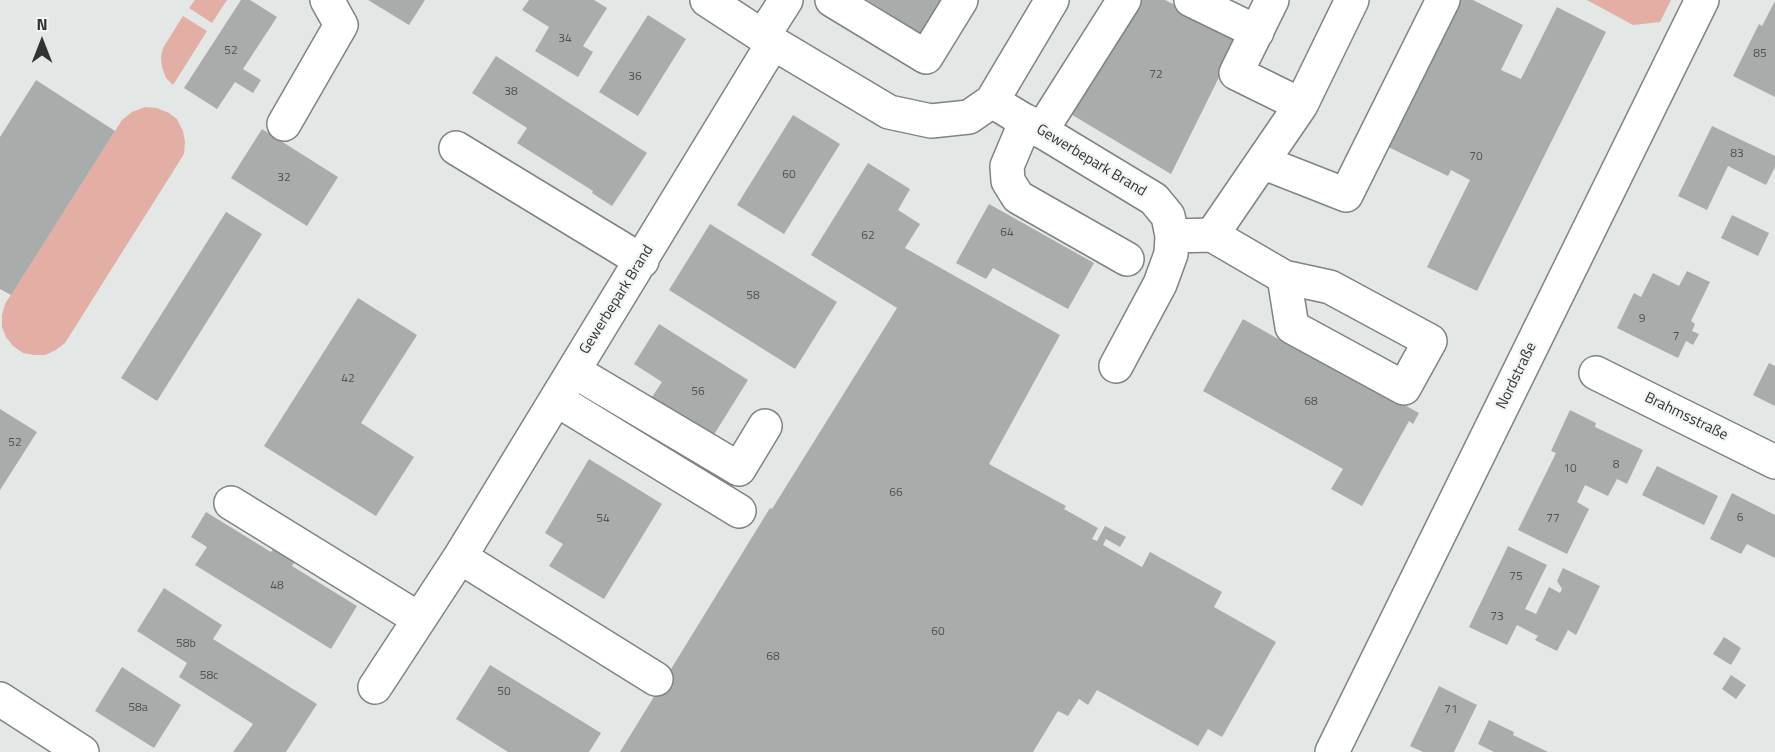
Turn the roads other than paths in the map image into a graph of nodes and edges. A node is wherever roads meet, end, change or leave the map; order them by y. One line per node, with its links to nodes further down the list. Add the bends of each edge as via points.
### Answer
1 (327, 0): 17 (street, via 341,26)
2 (707, 0): 14 (street)
3 (786, 0): 14 (street, Gewerbepark Brand)
4 (832, 0): 5 (street, via 926,57)
5 (961, 0)
6 (1052, 0): 15 (street)
7 (1124, 0): 18 (street)
8 (1191, 0): 13 (street)
9 (1272, 0): 13 (street)
10 (1352, 0): 16 (street)
11 (1443, 0): 20 (street, via 1346,195)
12 (1702, 0): 40 (street, Nordstraße)
13 (1257, 32): 16 (street, via 1236,73)
14 (768, 40): 15 (street, via 889,112 931,121 969,117); 24 (street, Gewerbepark Brand)
15 (993, 101): 18 (street, Gewerbepark Brand)
16 (1301, 105): 20 (street)
17 (284, 124)
18 (1034, 126): 22 (street, Gewerbepark Brand, via 1154,199 1168,216); 23 (street, via 1007,166 1008,182 1018,197)
19 (456, 148): 24 (street)
20 (1262, 162): 21 (street)
21 (1212, 235): 22 (street); 25 (street)
22 (1172, 236): 26 (street, via 1171,254 1160,284)
23 (1127, 259)
24 (642, 261): 27 (street, Gewerbepark Brand)
25 (1284, 277)
26 (1116, 366)
27 (574, 371): 29 (street, Gewerbepark Brand); 30 (street, via 739,469)
28 (1596, 373): 31 (street, Brahmsstraße)
29 (557, 400): 33 (street); 34 (street, Gewerbepark Brand)
30 (765, 426)
31 (1775, 462)
32 (231, 503): 35 (street)
33 (739, 511)
34 (460, 557): 35 (street, Gewerbepark Brand); 36 (street)
35 (419, 619): 37 (street, Gewerbepark Brand)
36 (656, 679)
37 (375, 687)
38 (0, 699): 39 (street)
39 (82, 752)
40 (1332, 752)

